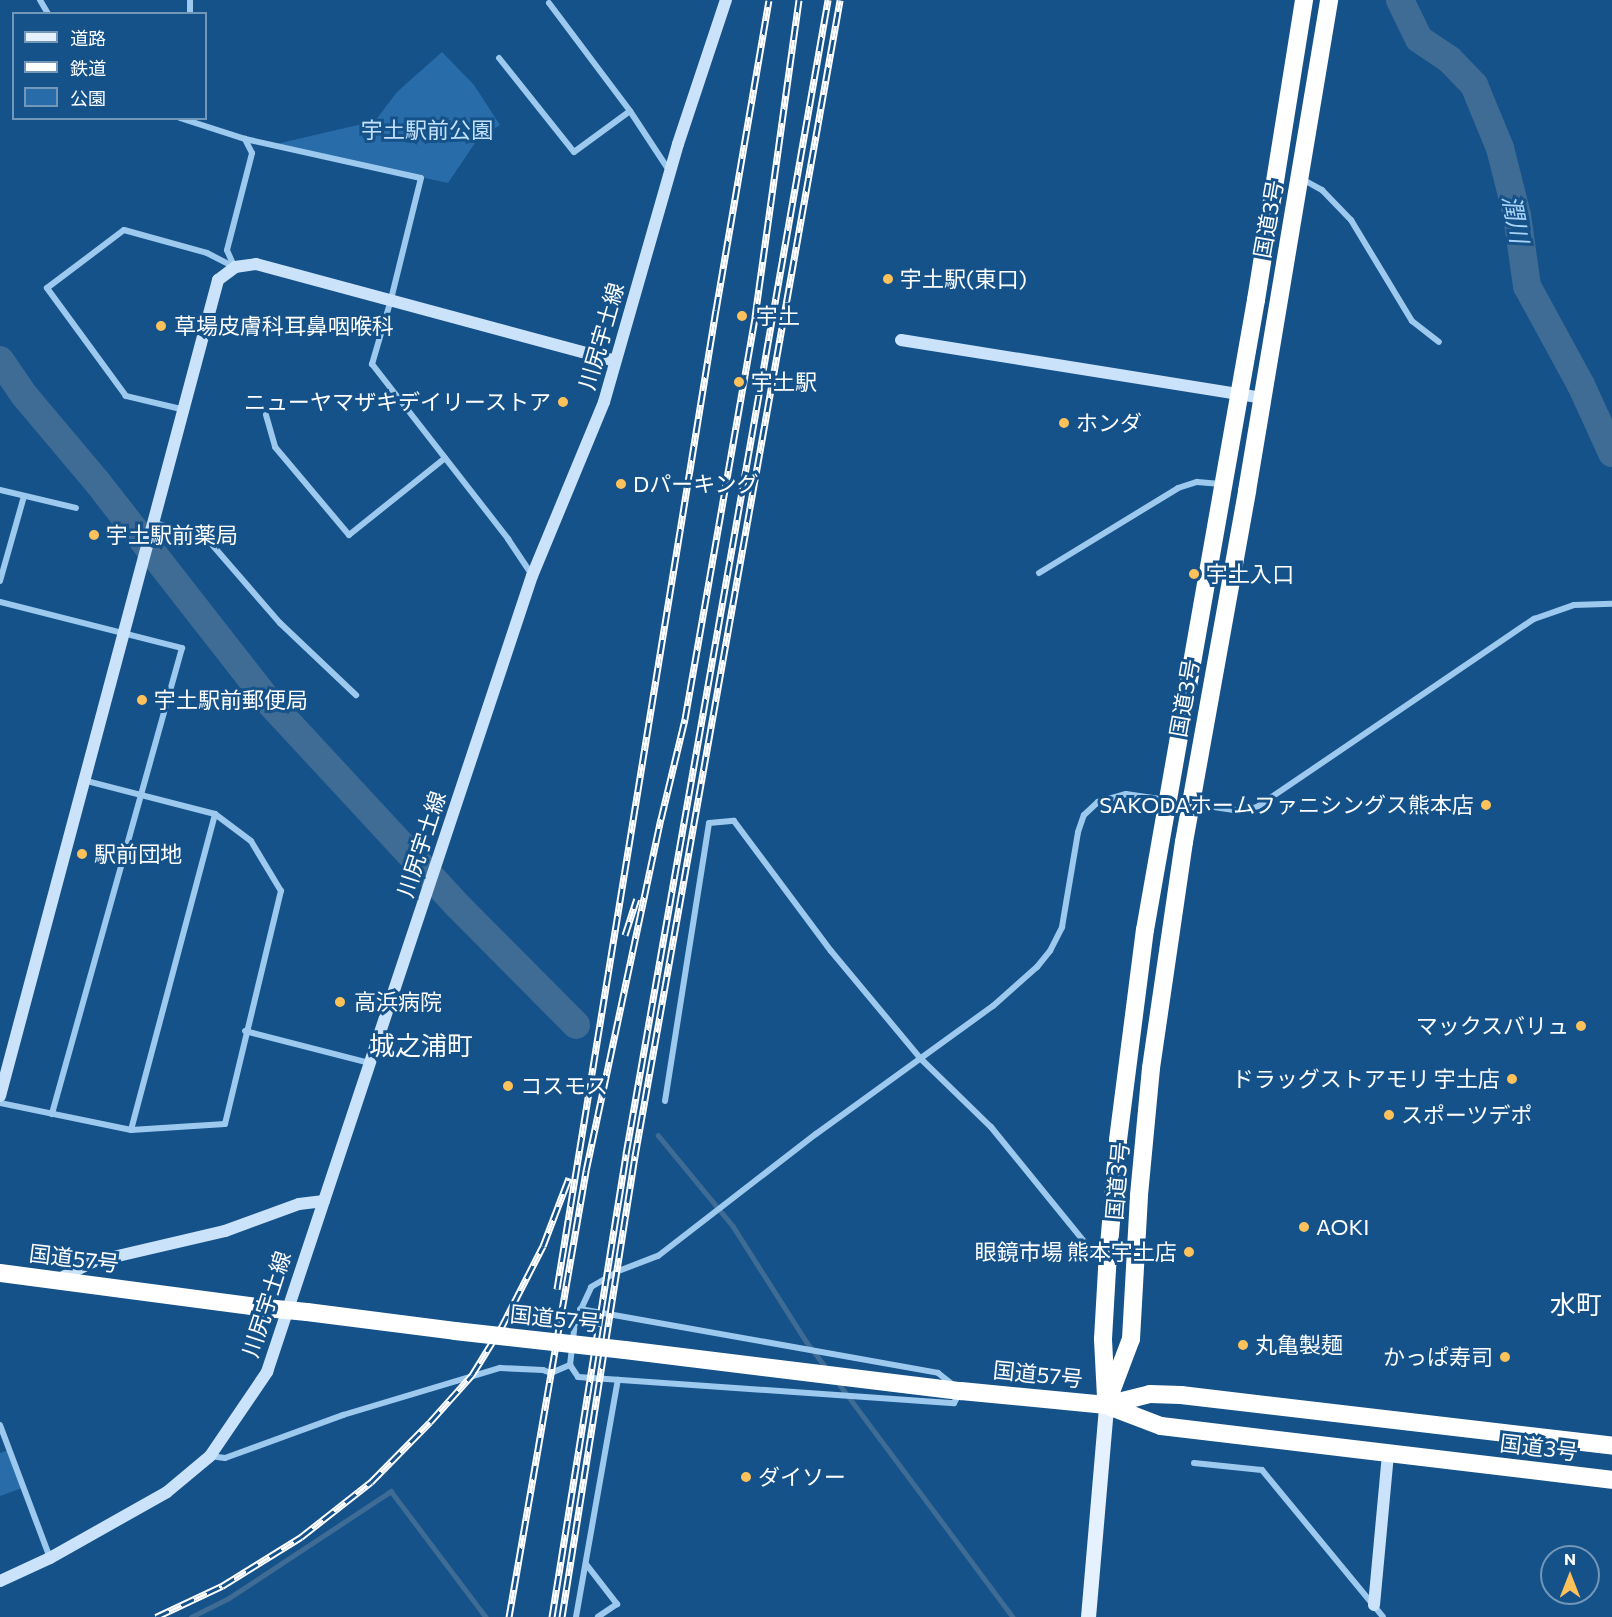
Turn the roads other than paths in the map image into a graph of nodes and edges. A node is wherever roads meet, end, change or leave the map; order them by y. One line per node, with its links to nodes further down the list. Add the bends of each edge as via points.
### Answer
1 (726, 0): 9 (street, 川尻宇土線)
2 (1304, 0): 16 (highway, 国道3号)
3 (1329, 0): 10 (highway, 国道3号)
4 (549, 3): 6 (street)
5 (499, 58): 6 (street, via 574,152)
6 (630, 111): 9 (street)
7 (190, 120): 8 (street)
8 (245, 139): 11 (street, via 252,153 226,250); 12 (street, via 421,178)
9 (670, 172): 15 (street, 川尻宇土線)
10 (1299, 177): 14 (street, via 1322,190 1351,220 1412,321); 17 (highway, 国道3号)
11 (235, 267): 12 (street, via 256,264); 18 (street, via 218,280); 18 (street, via 207,253 124,230 47,288 126,396)
12 (390, 303): 15 (street); 20 (street, via 372,364)
13 (901, 340): 16 (street)
14 (1439, 342)
15 (615, 362): 27 (street, 川尻宇土線, via 604,402)
16 (1240, 394): 17 (street); 21 (highway, 国道3号)
17 (1262, 398): 36 (highway, 国道3号)
18 (181, 409): 25 (street)
19 (266, 415): 20 (street, via 275,447 349,535)
20 (445, 458): 27 (street)
21 (1222, 484): 26 (street, via 1197,482 1179,488); 35 (highway, 国道3号)
22 (0, 490): 23 (street)
23 (24, 496): 24 (street); 28 (street)
24 (76, 508)
25 (152, 521): 31 (street); 32 (street, via 208,540 280,622)
26 (1040, 573)
27 (532, 576): 40 (street, 川尻宇土線)
28 (0, 581)
29 (0, 602): 31 (street)
30 (1612, 604): 36 (street, via 1574,605 1534,619 1257,807 1241,811)
31 (124, 633): 33 (street); 34 (street, via 182,648)
32 (356, 695)
33 (83, 780): 34 (street); 41 (street)
34 (141, 795): 37 (street); 44 (street)
35 (1168, 799): 36 (street); 39 (street, via 1115,796 1098,802 1084,815 1073,850 1062,927 1050,951 1018,986); 47 (highway, 国道3号, via 1127,1065)
36 (1190, 803): 54 (highway, 国道3号, via 1151,1068 1131,1339)
37 (215, 814): 38 (street, via 251,842 281,891); 45 (street)
38 (245, 1031): 40 (street); 45 (street, via 225,1124)
39 (921, 1059): 42 (street, via 831,951 734,821 709,824); 47 (street, via 991,1126); 50 (street, via 658,1256 591,1287)
40 (370, 1063): 46 (street, 川尻宇土線)
41 (0, 1096)
42 (665, 1101)
43 (0, 1103): 44 (street)
44 (52, 1114): 45 (street)
45 (131, 1130)
46 (324, 1201): 49 (street, via 299,1204 225,1231 92,1262); 58 (street, 川尻宇土線, via 267,1372)
47 (1107, 1269): 54 (highway, 国道3号, via 1103,1339)
48 (0, 1273): 49 (highway, 国道57号)
49 (59, 1279): 53 (highway, 国道57号, bridge, via 266,1308)
50 (580, 1309): 51 (street); 53 (street, via 938,1373)
51 (570, 1365): 52 (street, via 578,1377); 58 (street, via 551,1373 500,1368 343,1414 225,1458)
52 (618, 1380): 53 (street, via 954,1402); 62 (street)
53 (961, 1390): 54 (highway, 国道57号)
54 (1106, 1405): 56 (highway, 国道3号, via 1150,1394 1181,1395); 57 (highway, 国道3号, via 1161,1426); 67 (main road)
55 (0, 1425): 61 (street)
56 (1612, 1446)
57 (1388, 1453): 60 (highway, 国道3号); 64 (street)
58 (210, 1456): 61 (street, 川尻宇土線, via 167,1492)
59 (1194, 1463): 64 (street, via 1262,1470)
60 (1612, 1480)
61 (50, 1558): 63 (street, 川尻宇土線)
62 (586, 1564): 65 (street); 66 (street, via 617,1604)
63 (0, 1581)
64 (1374, 1605): 68 (street)
65 (576, 1617)
66 (598, 1617)
67 (1089, 1617)
68 (1383, 1617)

